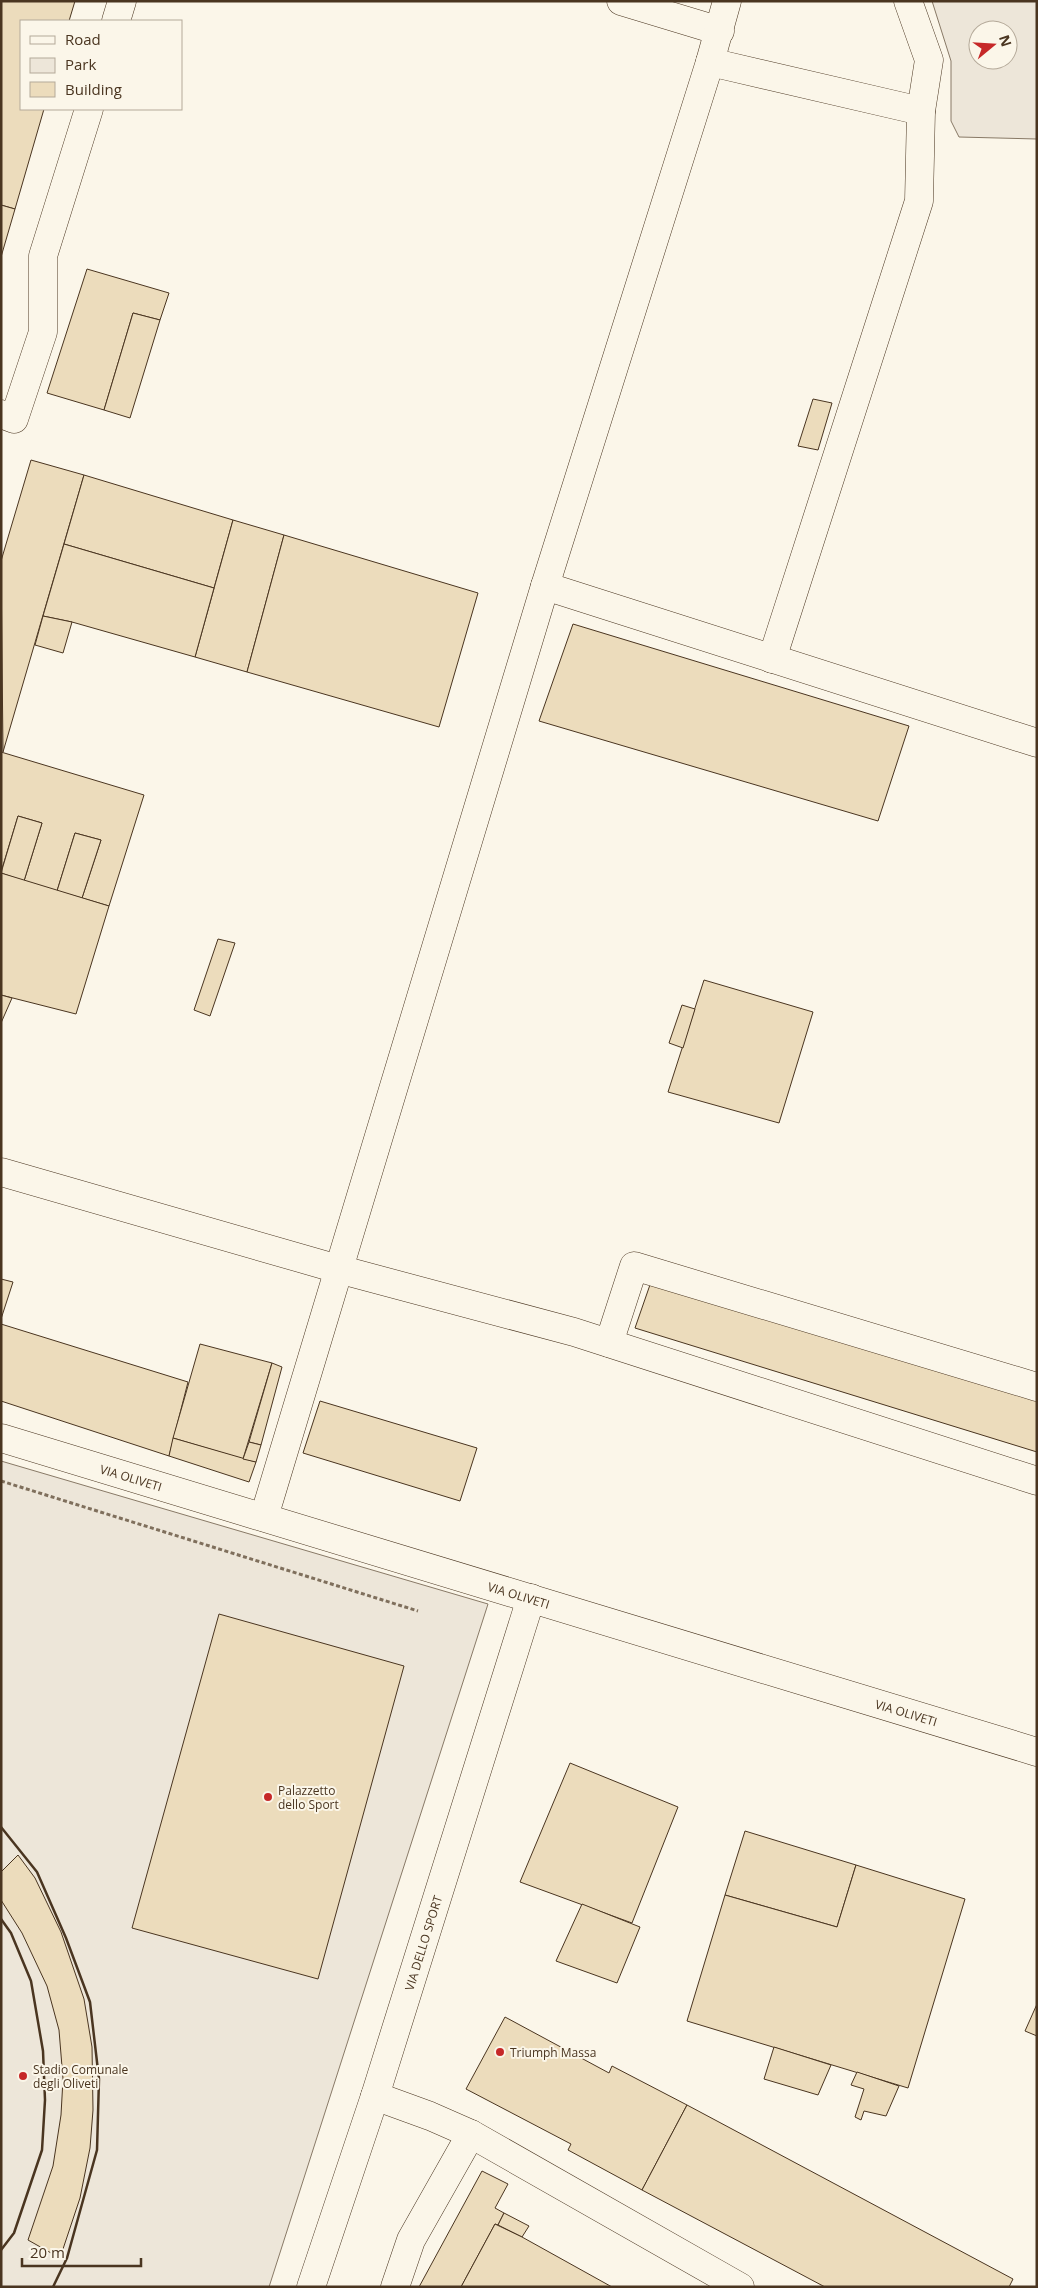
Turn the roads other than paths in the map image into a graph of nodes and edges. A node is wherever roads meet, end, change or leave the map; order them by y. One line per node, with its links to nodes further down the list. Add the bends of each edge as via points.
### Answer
1 (122, 1): 5 (main road)
2 (621, 1): 6 (main road)
3 (727, 1): 6 (main road)
4 (908, 1): 9 (main road, via 929,60)
5 (116, 20)
6 (720, 31): 7 (main road)
7 (710, 62): 9 (main road); 11 (main road)
8 (89, 110): 10 (main road, via 43,256 43,332 14,419)
9 (921, 112): 12 (main road, via 918,201)
10 (1, 414)
11 (545, 586): 12 (main road); 15 (main road)
12 (772, 659): 13 (main road)
13 (1037, 744)
14 (1, 1172): 15 (main road)
15 (338, 1269): 16 (main road); 20 (main road)
16 (609, 1343): 17 (main road, via 634,1266); 19 (main road)
17 (1037, 1387)
18 (1, 1438): 20 (main road, VIA OLIVETI)
19 (1037, 1481)
20 (264, 1517): 21 (main road, VIA OLIVETI)
21 (531, 1598): 22 (main road, VIA OLIVETI); 23 (main road, VIA DELLO SPORT)
22 (1037, 1752)
23 (375, 2096): 24 (main road); 25 (main road, VIA DELLO SPORT)
24 (471, 2134): 26 (main road, via 411,2240); 27 (main road)
25 (311, 2287)
26 (395, 2287)
27 (740, 2287)

